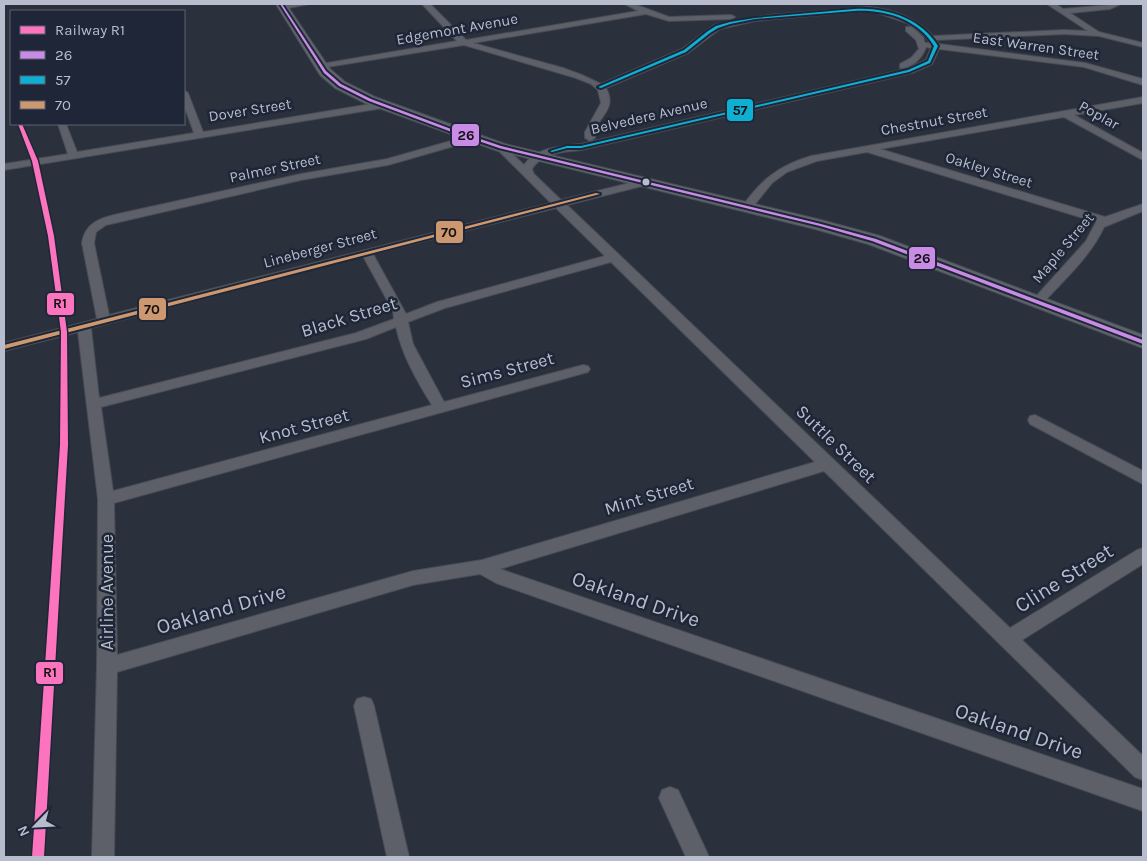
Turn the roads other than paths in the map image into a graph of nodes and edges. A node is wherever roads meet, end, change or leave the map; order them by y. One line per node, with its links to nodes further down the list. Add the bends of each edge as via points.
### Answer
1 (305, 4): 6 (street)
2 (426, 4): 12 (street)
3 (628, 4): 9 (street)
4 (1051, 4): 8 (street)
5 (1118, 4): 8 (street)
6 (282, 5): 16 (main road)
7 (865, 10): 10 (street); 13 (street, via 900,24); 14 (street, via 900,18 915,25)
8 (1063, 11): 11 (street)
9 (646, 12): 10 (street, Edgemont Avenue, via 669,19 742,16 776,7); 12 (street, Edgemont Avenue)
10 (796, 14): 19 (street, via 717,27 685,51)
11 (1099, 34): 14 (street, via 1034,32); 15 (street)
12 (463, 42): 16 (street, Edgemont Avenue); 19 (street)
13 (921, 42): 14 (street, East Warren Street); 17 (street, Belvedere Avenue, via 923,49 918,57 906,65)
14 (934, 42): 17 (street, Belvedere Avenue, via 931,58 921,67); 18 (street, East Warren Street, via 1078,64)
15 (1143, 45)
16 (321, 66): 22 (main road, via 340,85)
17 (861, 79): 23 (street, Belvedere Avenue)
18 (1143, 82)
19 (600, 87): 28 (street, via 605,94 604,109 589,131)
20 (185, 95): 26 (street)
21 (1143, 100): 24 (street, Chestnut Street)
22 (383, 105): 26 (street, Dover Street); 27 (main road)
23 (733, 109): 28 (street, Belvedere Avenue); 30 (street, Belvedere Avenue, via 579,148)
24 (1066, 114): 31 (street, Chestnut Street); 34 (street, Poplar)
25 (62, 125): 32 (street)
26 (199, 134): 32 (street, Dover Street)
27 (472, 138): 29 (main road); 46 (street, Palmer Street, via 388,162 283,181 111,218 97,224 88,235 88,243)
28 (590, 138): 30 (street, Belvedere Avenue, via 574,141)
29 (500, 147): 33 (main road); 36 (street, Suttle Street)
30 (567, 147): 33 (street, Belvedere Avenue)
31 (866, 148): 39 (street, Chestnut Street, via 786,167); 41 (street, Oakley Street)
32 (73, 154): 35 (street, Dover Street)
33 (539, 157): 36 (street, via 527,166); 37 (main road)
34 (1143, 157)
35 (4, 166)
36 (529, 175): 38 (street, Suttle Street)
37 (646, 182): 38 (street, Lineberger Street); 39 (main road)
38 (559, 203): 42 (street, Lineberger Street); 43 (street, Suttle Street)
39 (746, 207): 44 (main road, via 892,246)
40 (1143, 207): 41 (street, Maple Street)
41 (1105, 221): 44 (street, Maple Street, via 1074,263)
42 (366, 252): 45 (street); 46 (street, Lineberger Street)
43 (614, 257): 45 (street, Black Street, via 441,305); 54 (street, Suttle Street)
44 (1037, 302): 48 (main road)
45 (402, 321): 51 (street, Black Street, via 361,336); 52 (street, via 406,344)
46 (104, 322): 47 (street, Lineberger Street)
47 (84, 327): 49 (street, Lineberger Street); 51 (street, Airline Avenue)
48 (1143, 342)
49 (4, 347)
50 (583, 369): 52 (street, Sims Street)
51 (92, 404): 56 (street, Airline Avenue)
52 (441, 408): 56 (street, Knot Street)
53 (1034, 420): 55 (street)
54 (828, 464): 58 (street, Mint Street); 59 (street, Suttle Street)
55 (1143, 478)
56 (106, 499): 60 (street, Airline Avenue)
57 (1143, 555): 59 (street, Cline Street)
58 (482, 567): 60 (street, Oakland Drive, via 412,578); 64 (street, Oakland Drive, via 502,578)
59 (1008, 639): 62 (street, Suttle Street)
60 (107, 666): 65 (street, Airline Avenue)
61 (364, 706): 66 (street)
62 (1143, 770)
63 (670, 798): 67 (street)
64 (1143, 800)
65 (103, 857)
66 (398, 857)
67 (698, 857)

